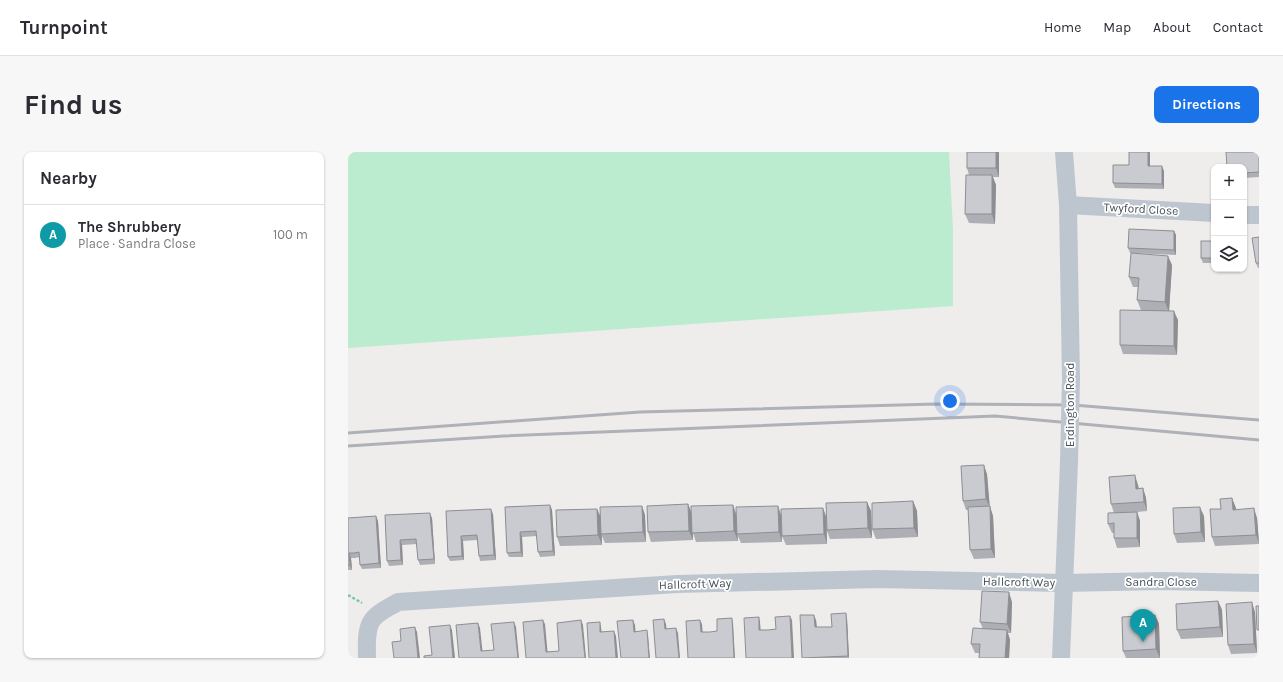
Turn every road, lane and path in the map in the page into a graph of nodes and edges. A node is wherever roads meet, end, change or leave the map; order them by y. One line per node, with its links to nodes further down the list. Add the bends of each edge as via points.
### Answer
1 (1064, 152): 2 (street, Erdington Road)
2 (1068, 205): 3 (street, Twyford Close); 6 (street, Erdington Road, bridge, via 1070,462)
3 (1211, 213)
4 (1247, 215): 5 (street)
5 (1259, 216)
6 (1063, 583): 7 (street, Sandra Close); 8 (street, Hallcroft Way, via 878,579 677,584 398,602 373,619 367,634); 9 (street, Erdington Road)
7 (1259, 583)
8 (367, 658)
9 (1061, 658)

